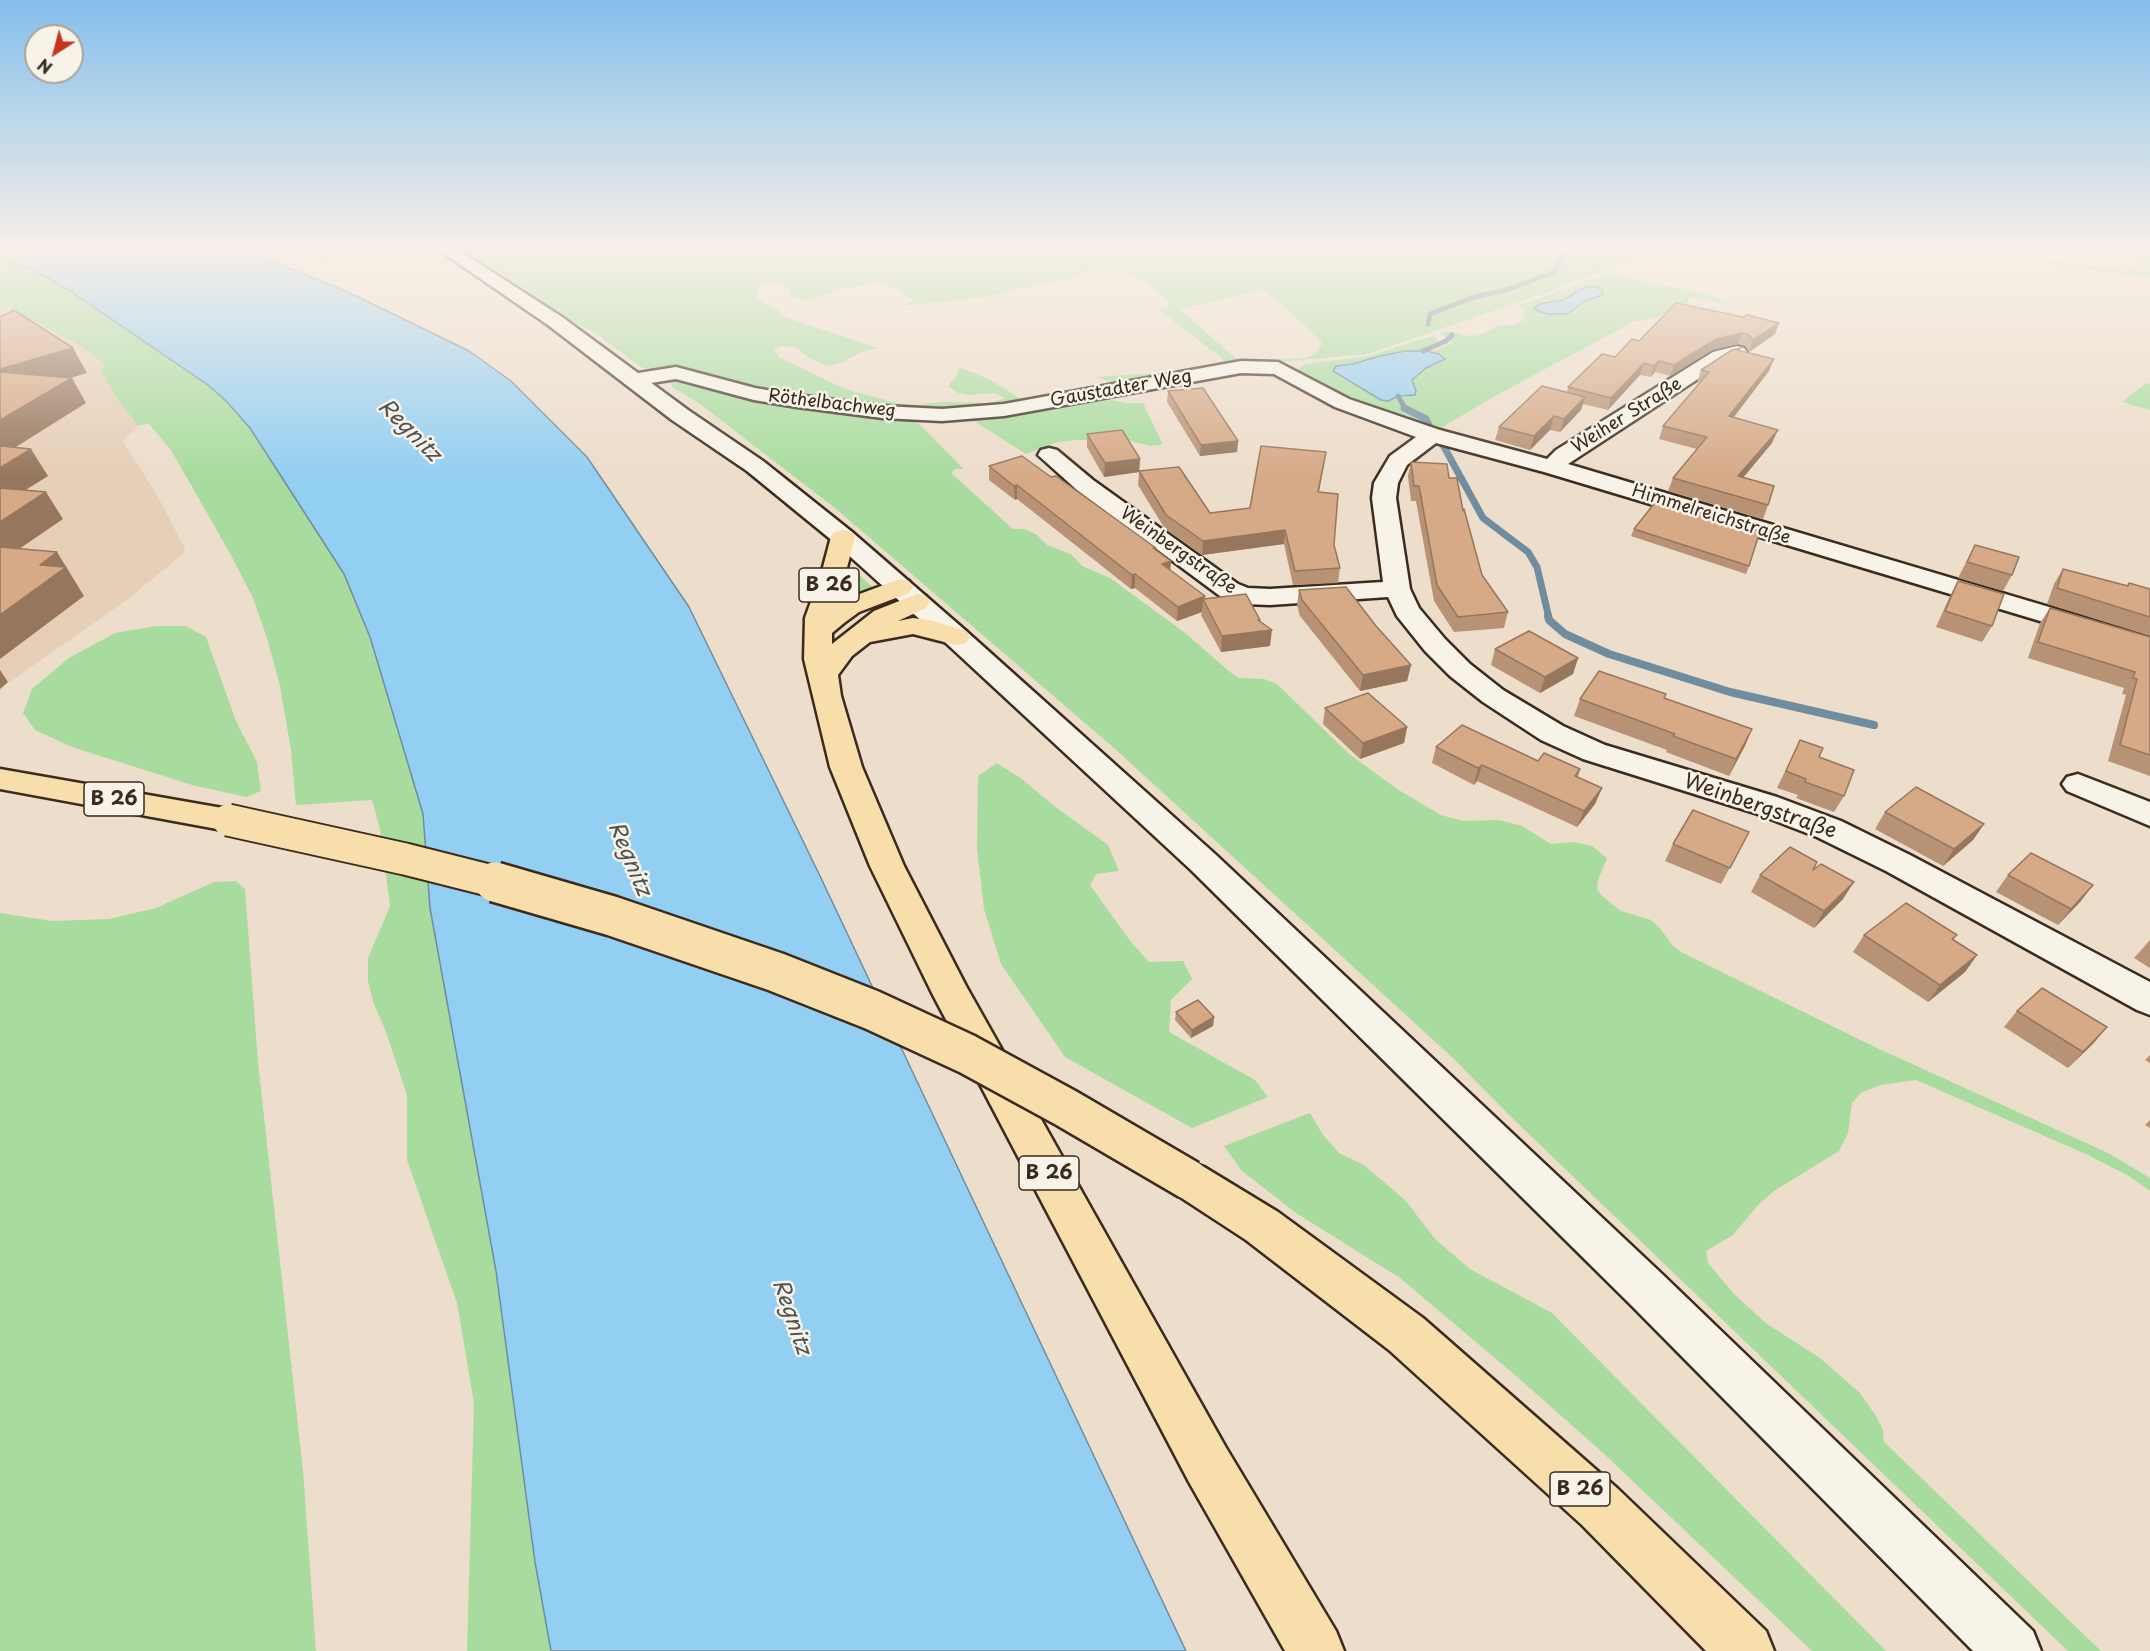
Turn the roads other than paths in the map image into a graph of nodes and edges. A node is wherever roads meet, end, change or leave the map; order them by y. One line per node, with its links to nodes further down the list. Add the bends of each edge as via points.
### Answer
1 (557, 323): 4 (street)
2 (1737, 352): 8 (street, Weiher Straße, via 1720,356 1564,455)
3 (1278, 368): 5 (street, Gaustadter Weg, via 1241,367); 6 (street, Himmelreichstraße, via 1342,403)
4 (632, 380): 5 (street, Röthelbachweg, via 686,374 754,394 912,414 988,413); 9 (street, via 755,466)
5 (1035, 404)
6 (1432, 435): 8 (street, Himmelreichstraße); 10 (street, Weinbergstraße, via 1398,461 1386,483 1384,498)
7 (1049, 455): 10 (street, Weinbergstraße, via 1229,590 1244,596)
8 (1552, 467): 15 (street, Himmelreichstraße)
9 (843, 537): 11 (street); 12 (main road, B 26)
10 (1397, 589): 20 (street, Weinbergstraße, via 1407,610 1460,670 1552,733 1594,752 1766,805 1829,829 1909,868)
11 (909, 595): 12 (main road, B 26, via 850,606); 13 (main road, B 26); 14 (street)
12 (817, 633): 16 (main road, B 26, via 818,659)
13 (861, 636): 14 (main road, B 26, via 913,626); 16 (main road, B 26, via 842,650)
14 (956, 637): 23 (street, via 1203,862 1646,1289)
15 (2150, 646)
16 (824, 675): 21 (main road, B 26, via 846,767 887,866 962,1014 1207,1464)
17 (0, 779): 22 (main road, B 26, bridge, via 228,820 508,885 776,972 967,1054 1066,1108 1262,1226 1406,1334 1600,1507)
18 (2078, 784): 19 (street)
19 (2150, 815)
20 (2150, 1000)
21 (1316, 1651)
22 (1746, 1651)
23 (2013, 1651)

